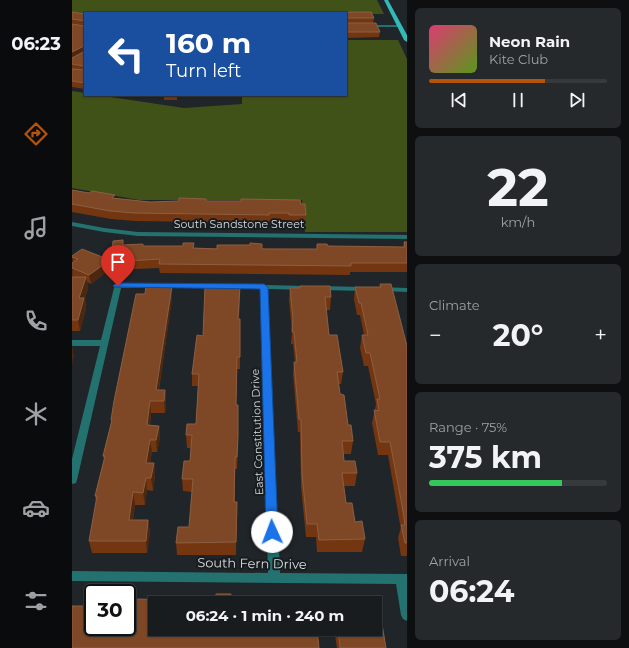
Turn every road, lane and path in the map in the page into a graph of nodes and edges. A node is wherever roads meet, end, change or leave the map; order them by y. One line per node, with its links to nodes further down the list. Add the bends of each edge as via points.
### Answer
1 (386, 0): 3 (main road)
2 (347, 26): 3 (street)
3 (400, 26): 4 (main road)
4 (407, 40)
5 (72, 224): 6 (street, South Sandstone Street, via 138,234)
6 (407, 237)
7 (264, 287): 8 (street); 10 (street, via 118,286); 13 (street, East Constitution Drive)
8 (407, 290)
9 (72, 343): 10 (street)
10 (104, 343): 11 (street)
11 (72, 480)
12 (72, 576): 13 (street, South Fern Drive)
13 (274, 577): 14 (street, South Fern Drive)
14 (404, 579): 15 (street)
15 (407, 615)

